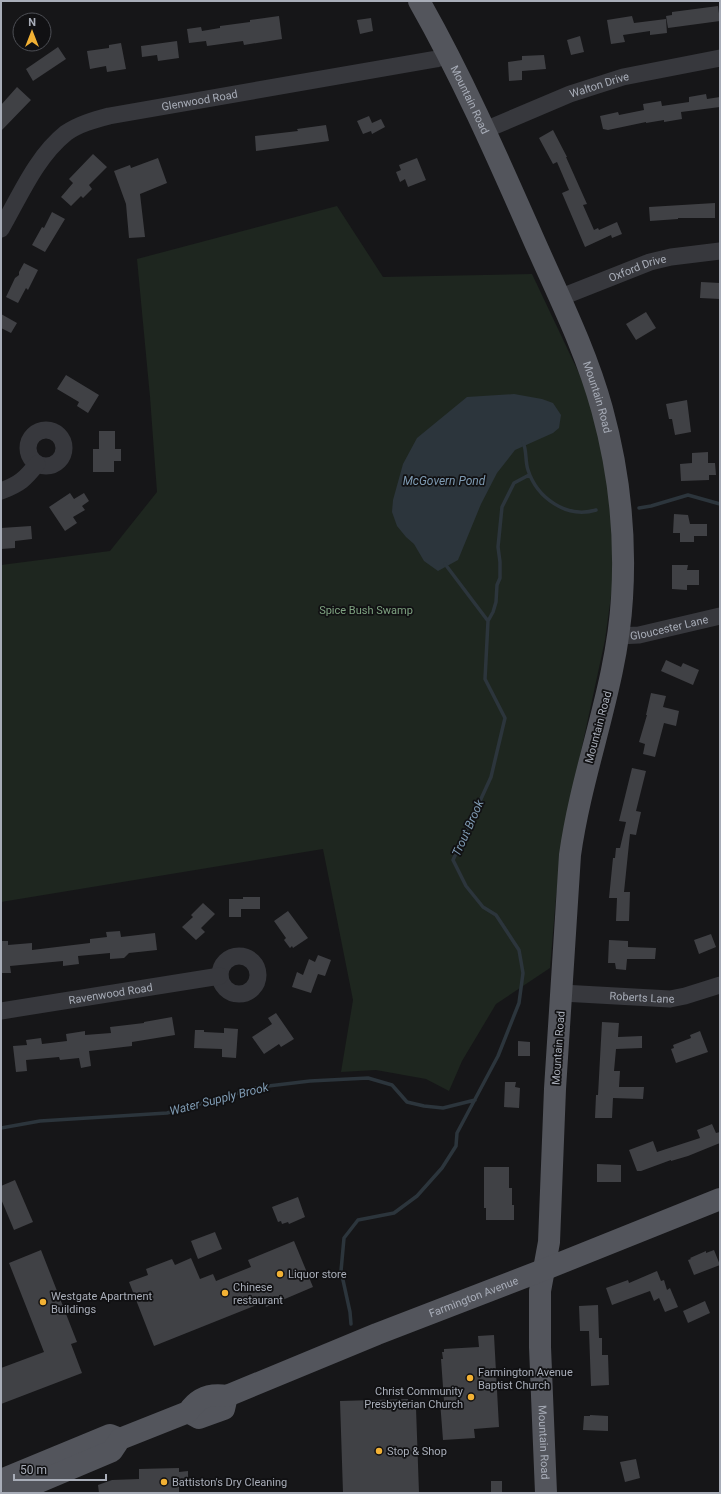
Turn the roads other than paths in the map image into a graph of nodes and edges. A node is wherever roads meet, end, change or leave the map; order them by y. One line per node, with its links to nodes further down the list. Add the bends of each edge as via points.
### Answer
1 (419, 1): 2 (main road, Mountain Road)
2 (449, 54): 4 (main road, Mountain Road); 5 (street, Glenwood Road, via 436,59 92,120 67,133 44,156)
3 (720, 58): 4 (street, Walton Drive, via 623,77 570,94)
4 (485, 130): 7 (main road, Mountain Road)
5 (1, 229)
6 (720, 251): 7 (street, Oxford Drive, via 650,262)
7 (559, 298): 11 (main road, Mountain Road, via 591,375 612,446 623,537 622,597)
8 (37, 464): 9 (street, via 24,480)
9 (1, 491)
10 (720, 616): 11 (street, Gloucester Lane, via 640,635)
11 (618, 636): 14 (main road, Mountain Road, via 609,687 574,825)
12 (220, 976): 15 (street, Ravenwood Road)
13 (720, 985): 14 (street, Roberts Lane, via 670,999)
14 (562, 993): 17 (main road, Mountain Road, via 554,1105 549,1242)
15 (1, 1011)
16 (720, 1199): 17 (main road, Farmington Avenue)
17 (543, 1270): 18 (main road, Farmington Avenue, via 377,1334 227,1396 224,1409 199,1418 188,1412 120,1439 112,1451); 19 (main road, Mountain Road, via 540,1291 540,1347)
18 (22, 1484)
19 (546, 1493)

